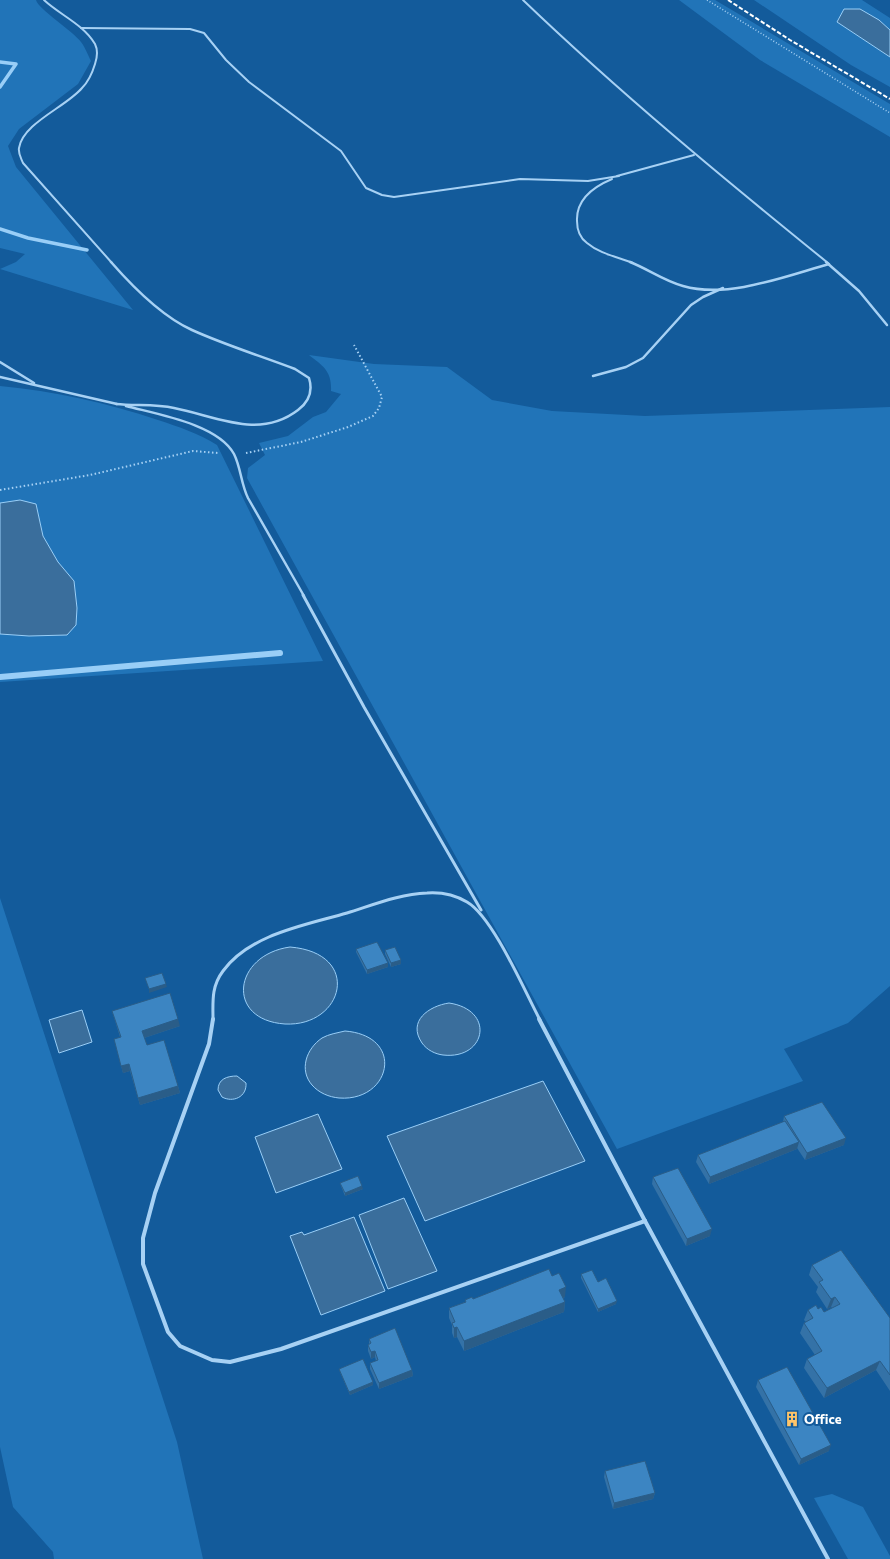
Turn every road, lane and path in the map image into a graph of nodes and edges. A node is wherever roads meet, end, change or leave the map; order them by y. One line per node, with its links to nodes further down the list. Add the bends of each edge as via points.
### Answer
1 (44, 0): 4 (lane)
2 (523, 0): 6 (lane, via 589,64)
3 (707, 0): 5 (path)
4 (81, 28): 7 (lane, via 190,29 204,33 226,60 249,82 341,151 365,189 374,194 394,197 520,179 588,180); 15 (lane, via 97,49 94,73 86,85 22,138 19,148 23,163 129,282 164,312 191,330 294,369 309,378 312,389 307,401 295,412 276,421 248,425 220,422 174,408)
5 (890, 113)
6 (694, 154): 7 (lane); 8 (lane)
7 (619, 176): 9 (lane, via 604,182 582,198 577,207 576,218 582,239 592,247 637,265 672,283 692,288)
8 (829, 264): 9 (lane); 10 (lane, via 859,291)
9 (724, 288): 12 (lane, via 703,297 691,306 643,358 626,367)
10 (887, 325)
11 (0, 362): 14 (lane)
12 (592, 376)
13 (0, 377): 14 (lane)
14 (35, 384): 15 (lane)
15 (116, 404): 16 (lane, via 205,430 224,442 233,452 250,502 292,572 348,678)
16 (482, 914): 17 (lane, via 494,932); 17 (lane, via 470,903 455,896 439,893 395,898 269,939 236,959 218,980 212,992 213,1033 208,1051 154,1194 143,1238 143,1264 168,1332 180,1346 193,1354 230,1362 281,1350)
17 (645, 1221): 18 (lane)
18 (828, 1559)

